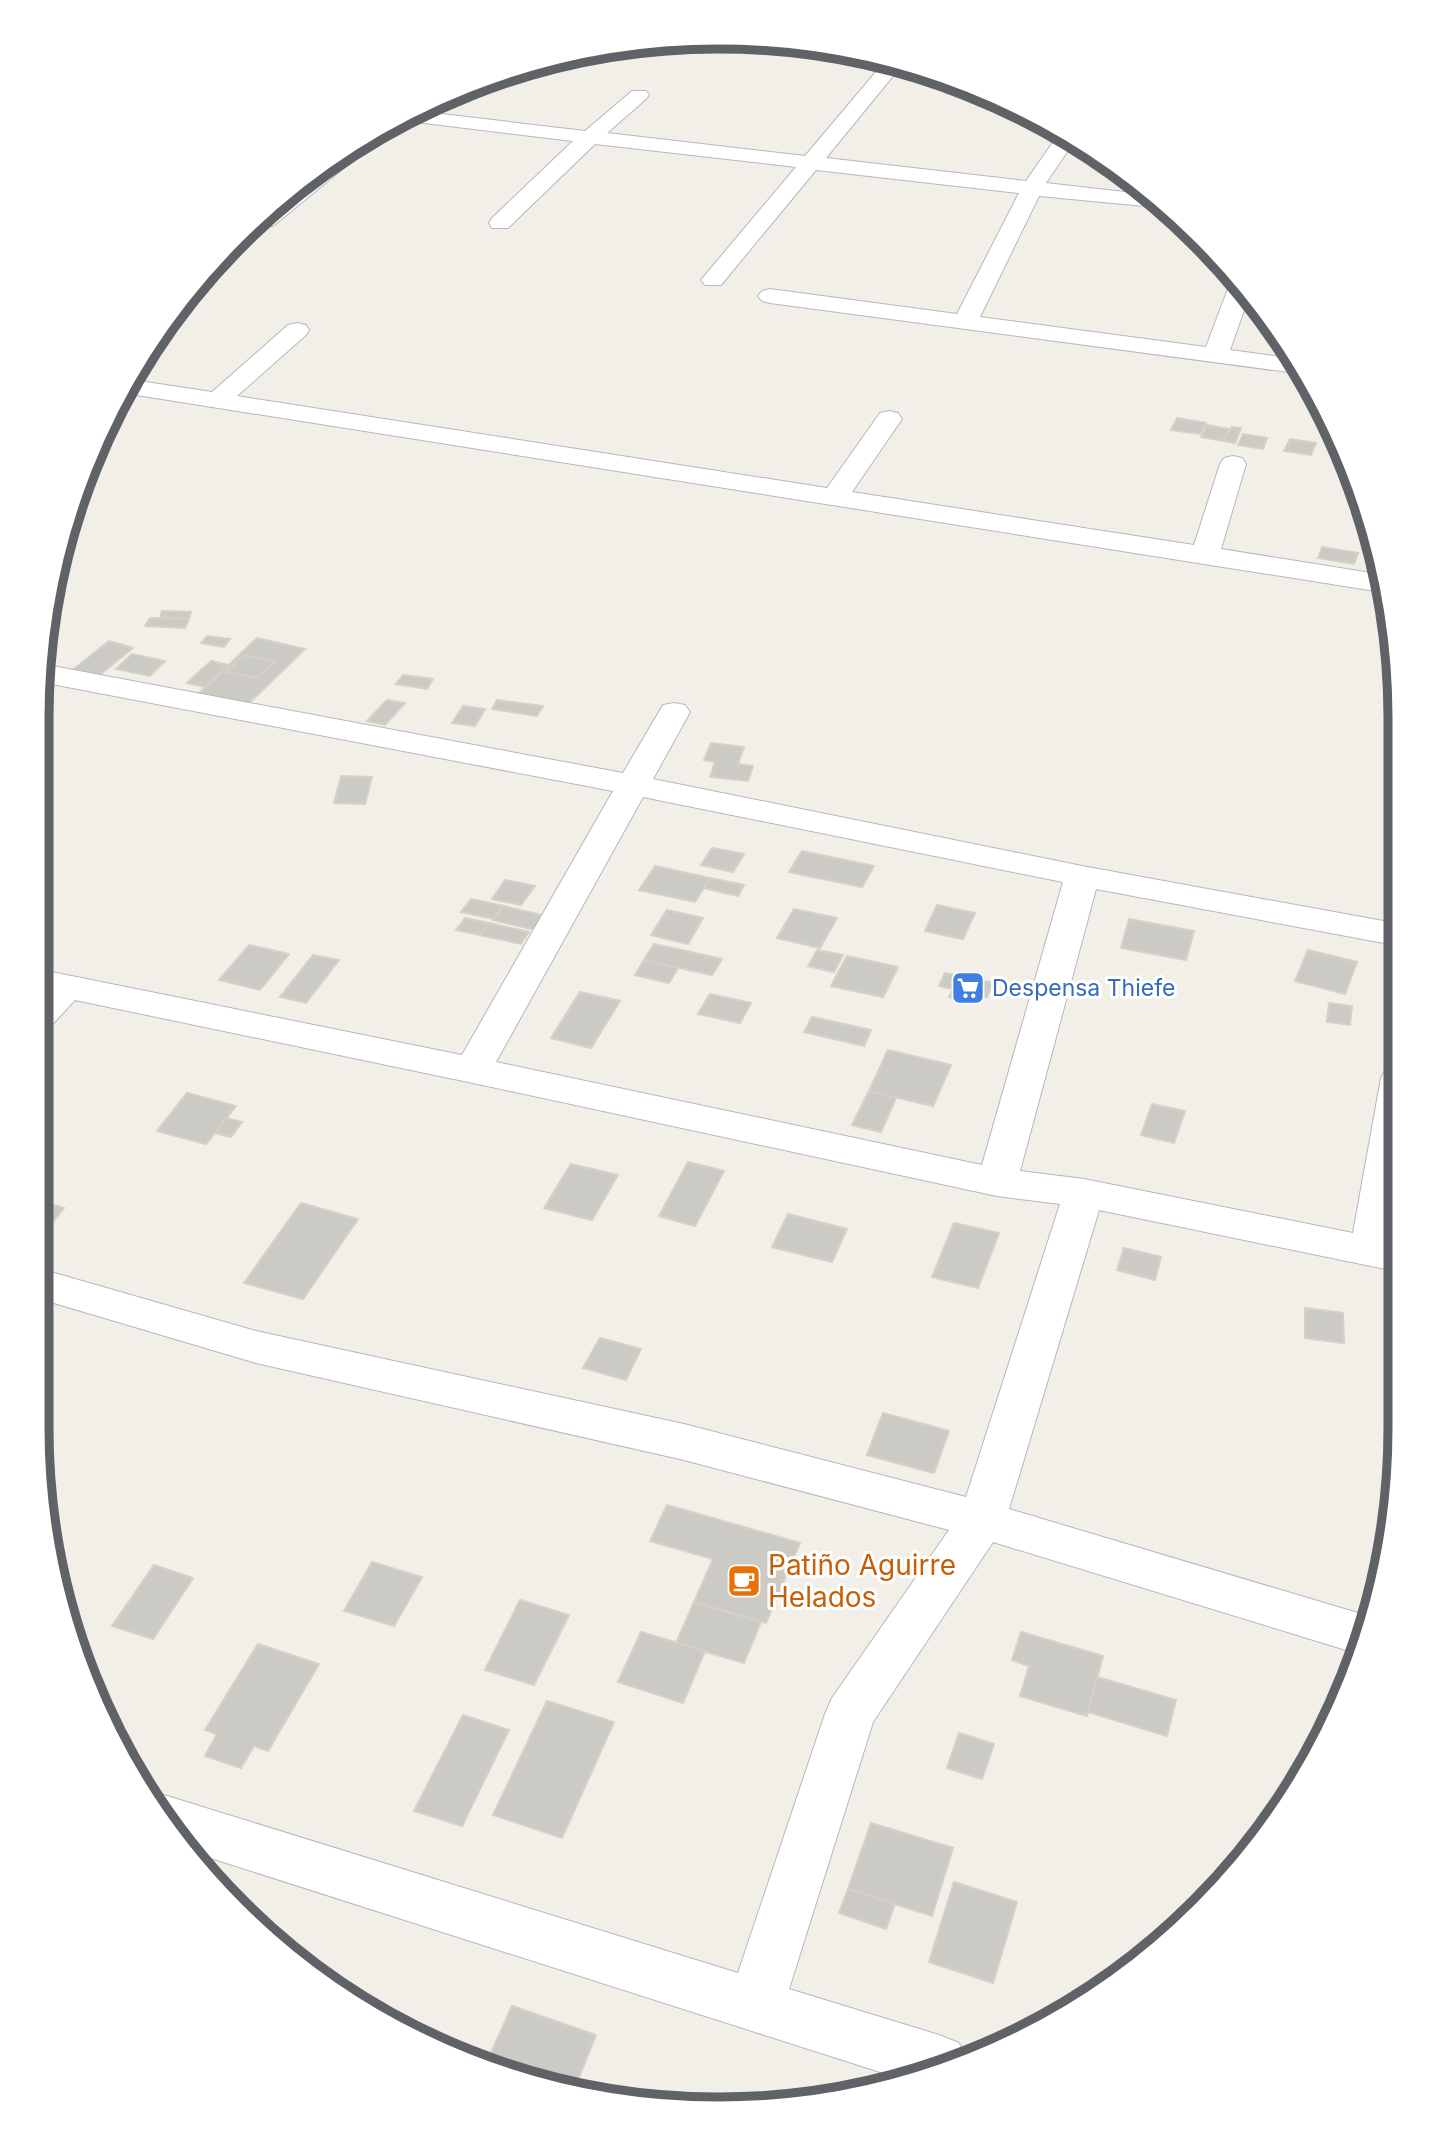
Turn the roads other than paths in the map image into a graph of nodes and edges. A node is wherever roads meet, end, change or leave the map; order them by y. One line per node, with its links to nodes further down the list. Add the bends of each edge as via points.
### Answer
1 (888, 71): 6 (street)
2 (639, 95): 4 (street)
3 (422, 118): 4 (street)
4 (590, 137): 6 (street); 9 (street)
5 (1061, 144): 7 (street)
6 (813, 163): 7 (street); 10 (street)
7 (1032, 188): 8 (street); 13 (street)
8 (1143, 201)
9 (500, 223)
10 (713, 280)
11 (771, 296): 13 (street)
12 (1237, 296): 15 (street)
13 (965, 322): 15 (street)
14 (297, 330): 18 (street)
15 (1214, 356): 16 (street)
16 (1286, 365)
17 (137, 388): 18 (street)
18 (217, 401): 21 (street)
19 (888, 419): 21 (street)
20 (1233, 464): 22 (street)
21 (835, 497): 22 (street)
22 (1205, 555): 23 (street)
23 (1374, 582)
24 (50, 675): 26 (street)
25 (674, 712): 26 (street)
26 (633, 785): 27 (street); 30 (street)
27 (1082, 876): 28 (street); 31 (street)
28 (1388, 933)
29 (51, 984): 30 (street)
30 (473, 1070): 31 (street)
31 (997, 1182): 32 (street)
32 (1084, 1194): 34 (street); 36 (street)
33 (1388, 1229): 34 (street)
34 (1386, 1254)
35 (49, 1286): 36 (street, via 256,1346 684,1442)
36 (982, 1520): 37 (street); 39 (street, via 850,1714)
37 (1355, 1632)
38 (179, 1824): 39 (street)
39 (755, 2007): 40 (street)
40 (933, 2061)

